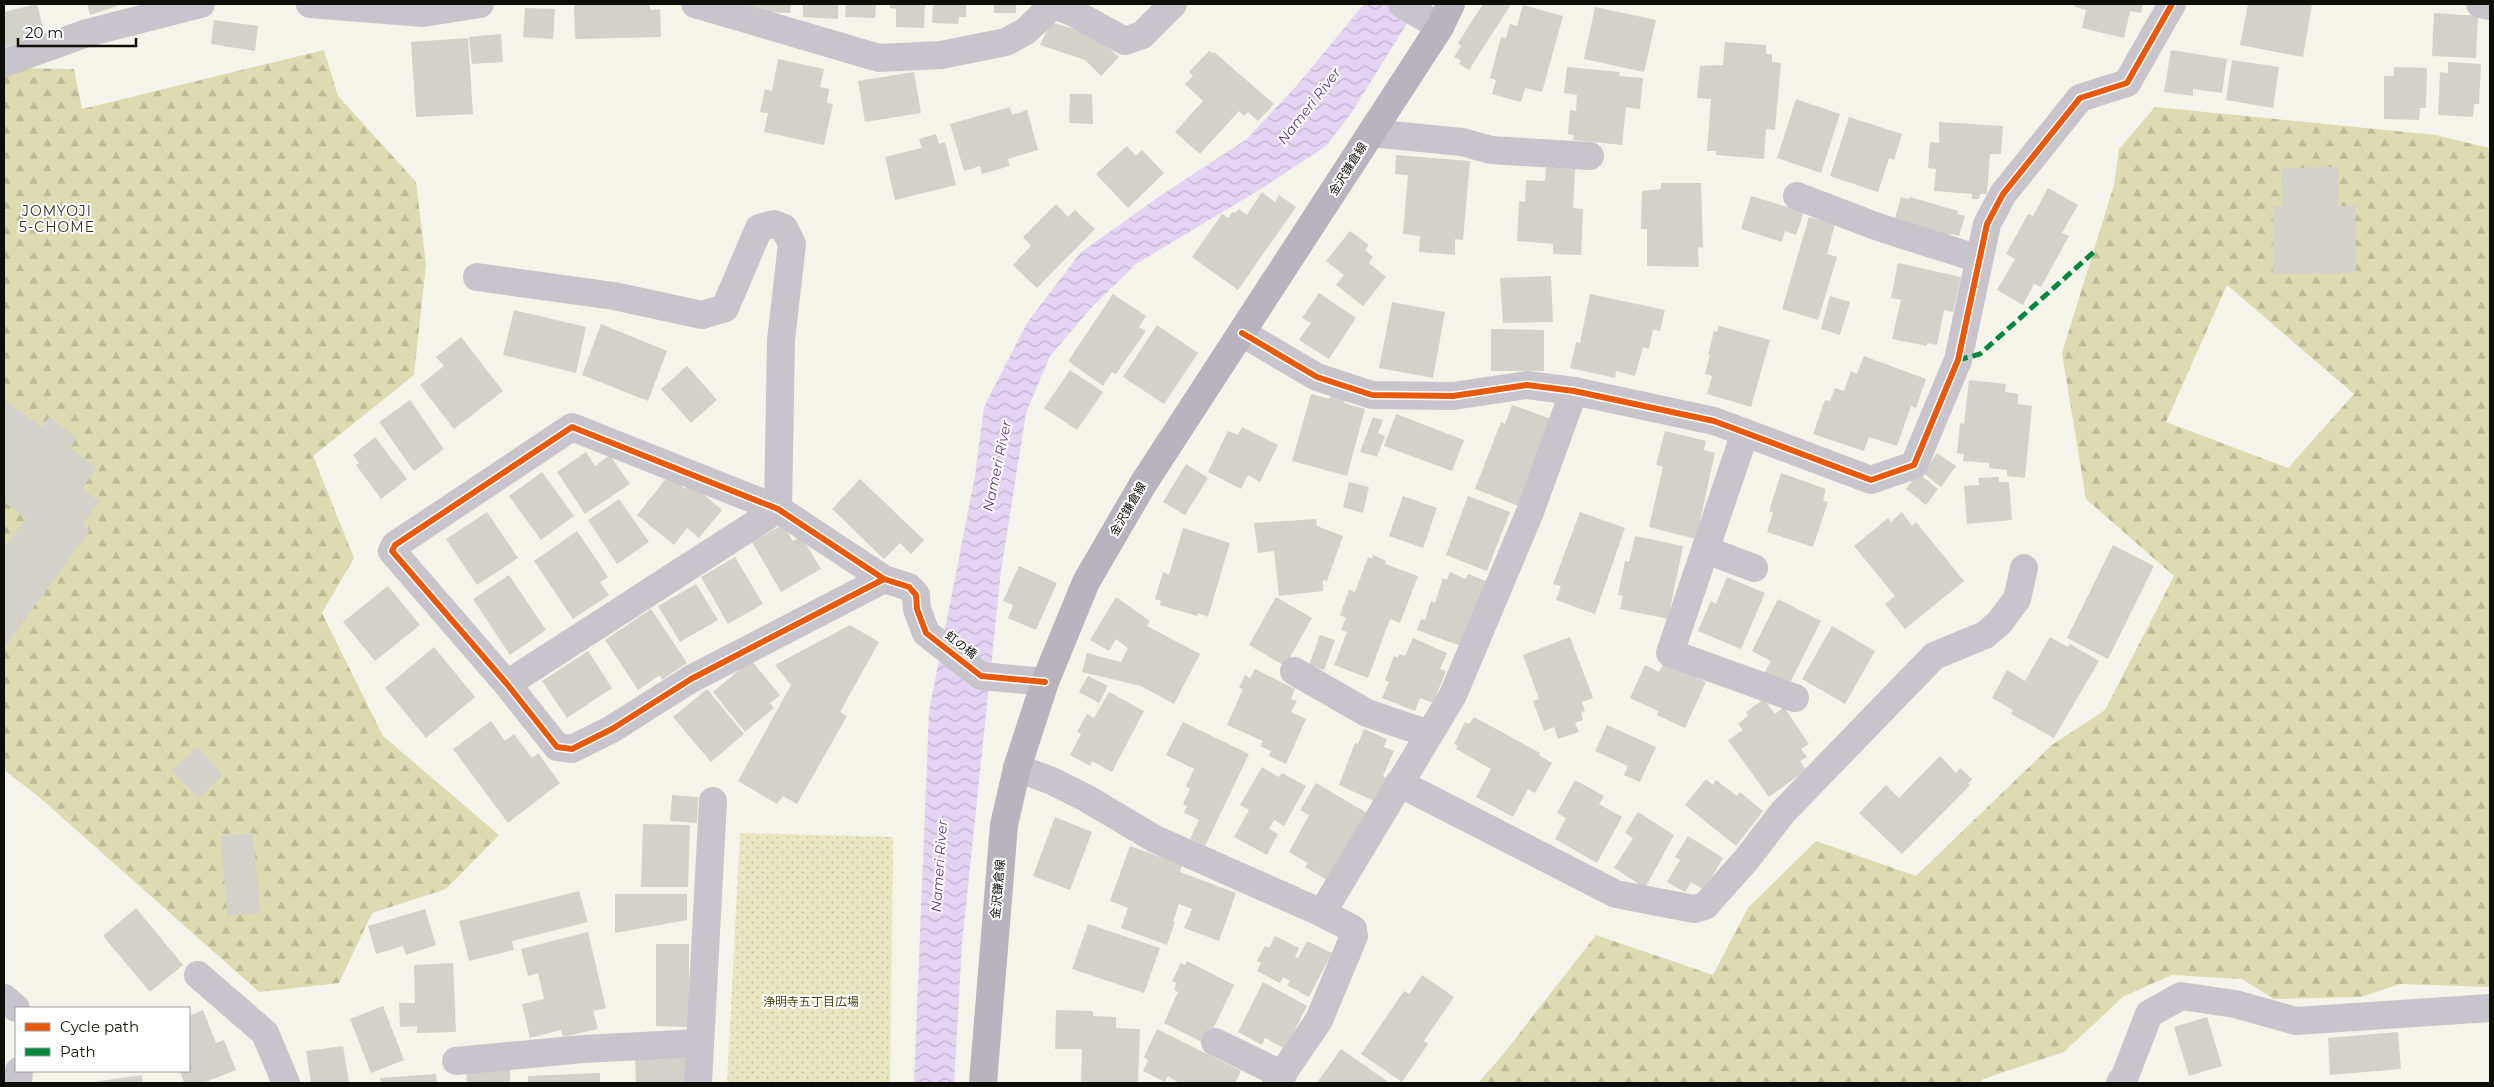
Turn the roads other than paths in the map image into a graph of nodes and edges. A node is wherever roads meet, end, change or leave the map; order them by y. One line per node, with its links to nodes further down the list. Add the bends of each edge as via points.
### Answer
1 (201, 4): 11 (street, via 87,33)
2 (310, 4): 3 (street, via 423,13)
3 (480, 4)
4 (696, 4): 5 (street, via 879,58 941,55 1006,42 1026,31)
5 (1052, 4): 6 (street, via 1125,41 1142,35)
6 (1173, 4)
7 (2172, 4): 15 (street, via 2128,83 2080,98 2003,194 1987,224)
8 (2480, 4): 9 (street)
9 (2490, 6)
10 (1428, 12): 12 (main road, 金沢鎌倉線)
11 (4, 63)
12 (1371, 133): 13 (street, via 1462,142 1491,150); 17 (main road, 金沢鎌倉線)
13 (1590, 156)
14 (1797, 196): 15 (street, via 1878,227)
15 (1979, 259): 19 (street, via 1958,360 1914,465 1871,480)
16 (477, 277): 20 (street, via 614,296 702,315 726,308 758,228 774,224 784,228 792,244 780,340)
17 (1242, 333): 18 (street, via 1317,377 1372,395 1453,396 1527,385); 26 (main road, 金沢鎌倉線, via 1143,484 1086,582)
18 (1574, 392): 19 (street, via 1714,421); 29 (street, via 1530,512 1453,695)
19 (1745, 433): 21 (street)
20 (778, 509): 24 (street); 27 (street); 27 (street, via 572,427 395,545 392,551)
21 (1706, 550): 22 (street); 28 (street, via 1670,653)
22 (1754, 568)
23 (2024, 568): 31 (street, via 2017,599 1999,623 1985,635 1934,656 1782,812 1746,860 1705,906 1694,909 1616,894)
24 (884, 579): 26 (street, 虹の橋, via 909,586 916,595 917,609 926,633 982,676); 27 (street, via 691,679 612,729 572,749 557,747)
25 (1294, 671): 29 (street, via 1367,713)
26 (1045, 682): 30 (main road, 金沢鎌倉線)
27 (507, 684)
28 (1794, 698)
29 (1429, 734): 31 (street)
30 (1017, 768): 33 (street, via 1086,798 1155,839); 44 (main road, 金沢鎌倉線, via 1003,834)
31 (1399, 783): 33 (street)
32 (713, 801): 39 (street)
33 (1322, 913): 41 (street, via 1347,925 1354,936 1319,1020)
34 (198, 975): 42 (street, via 265,1033)
35 (4, 998): 36 (street)
36 (15, 1007)
37 (2490, 1008): 45 (street, via 2296,1021 2235,1004 2181,996 2149,1014)
38 (1215, 1042): 41 (street)
39 (700, 1043): 40 (street, via 583,1049); 43 (street)
40 (456, 1061)
41 (1280, 1079)
42 (286, 1083)
43 (698, 1083)
44 (983, 1083)
45 (2120, 1083)

